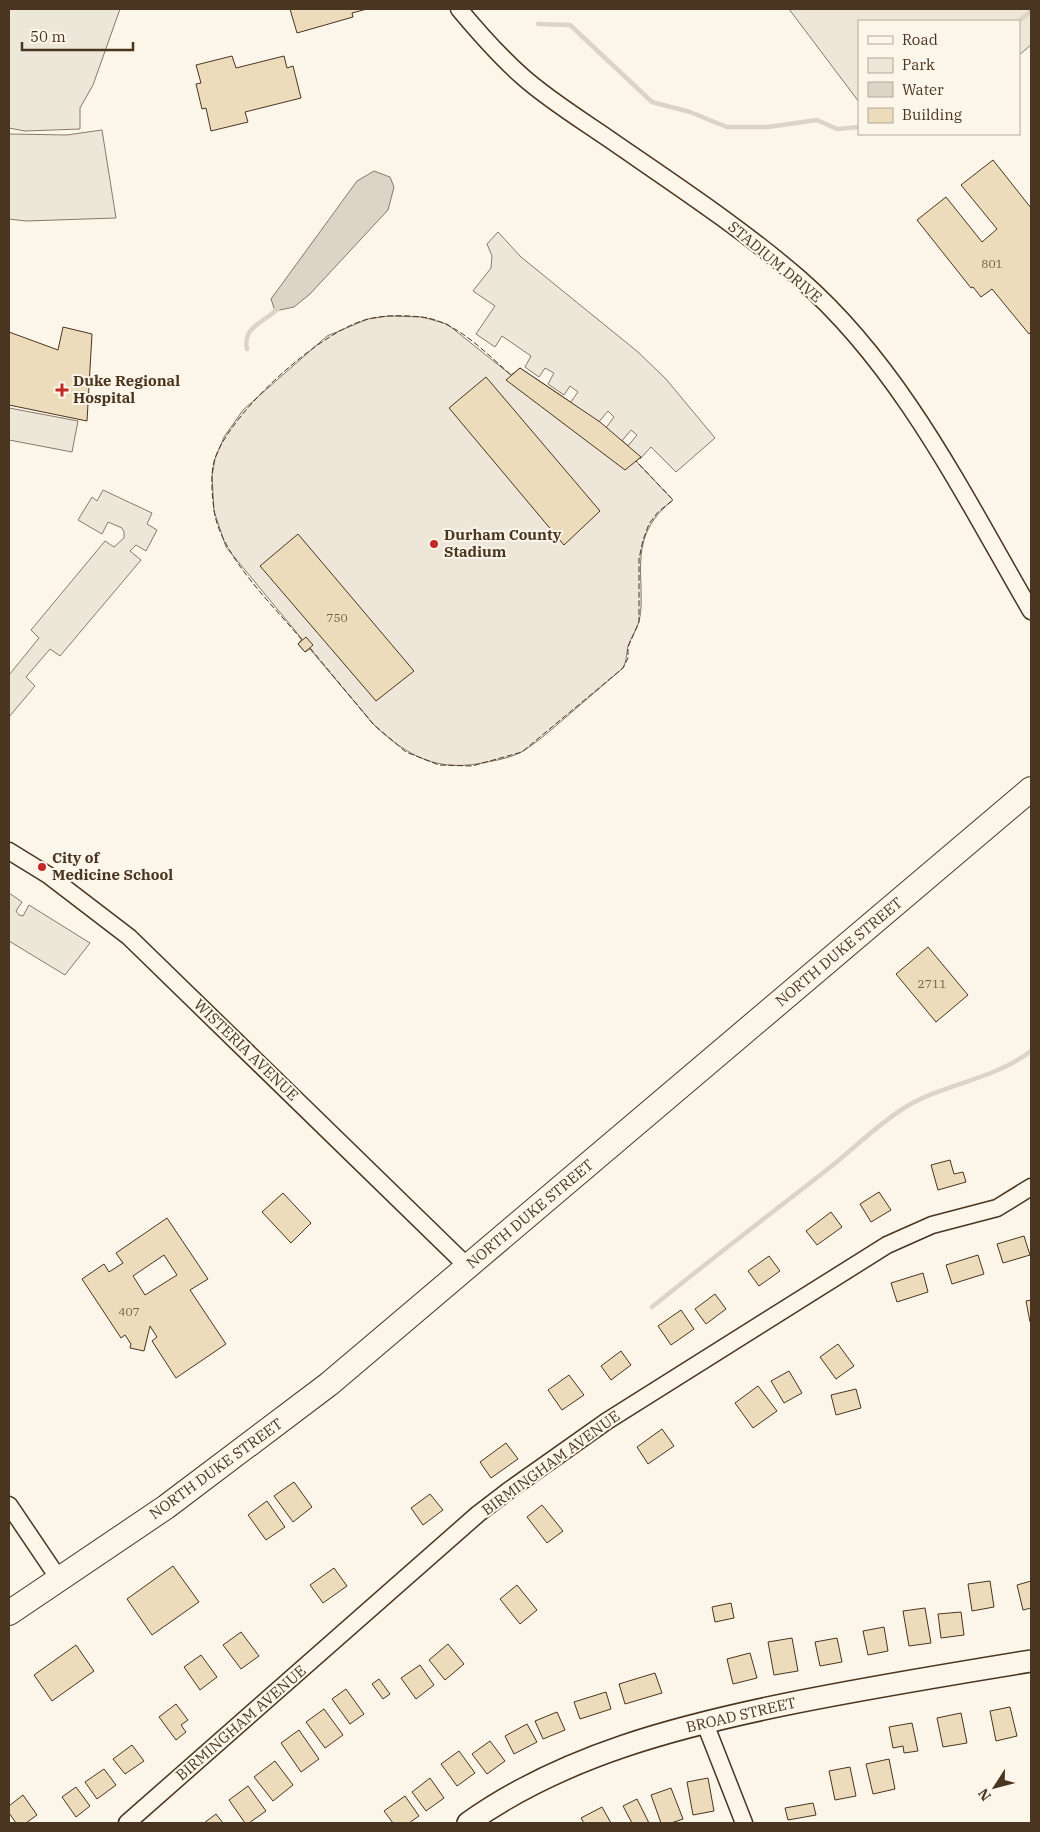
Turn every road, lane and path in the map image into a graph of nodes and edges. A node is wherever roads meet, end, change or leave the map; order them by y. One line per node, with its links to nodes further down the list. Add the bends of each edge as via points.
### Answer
1 (459, 9): 2 (street, STADIUM DRIVE, via 524,78 719,215 802,280 825,304 888,376 921,424)
2 (1031, 612)
3 (1031, 789): 6 (highway, NORTH DUKE STREET)
4 (9, 851): 6 (street, WISTERIA AVENUE, via 48,875 129,937)
5 (1031, 1187): 12 (street, BIRMINGHAM AVENUE, via 997,1208 932,1225 887,1245 607,1421 478,1514)
6 (468, 1267): 8 (highway, NORTH DUKE STREET, via 254,1443)
7 (9, 1504): 8 (street)
8 (59, 1579): 9 (highway, NORTH DUKE STREET)
9 (9, 1613)
10 (1031, 1661): 11 (main road, BROAD STREET, via 877,1686)
11 (704, 1721): 13 (main road, BROAD STREET, via 598,1754 543,1779); 14 (street)
12 (127, 1823)
13 (468, 1823)
14 (744, 1823)

